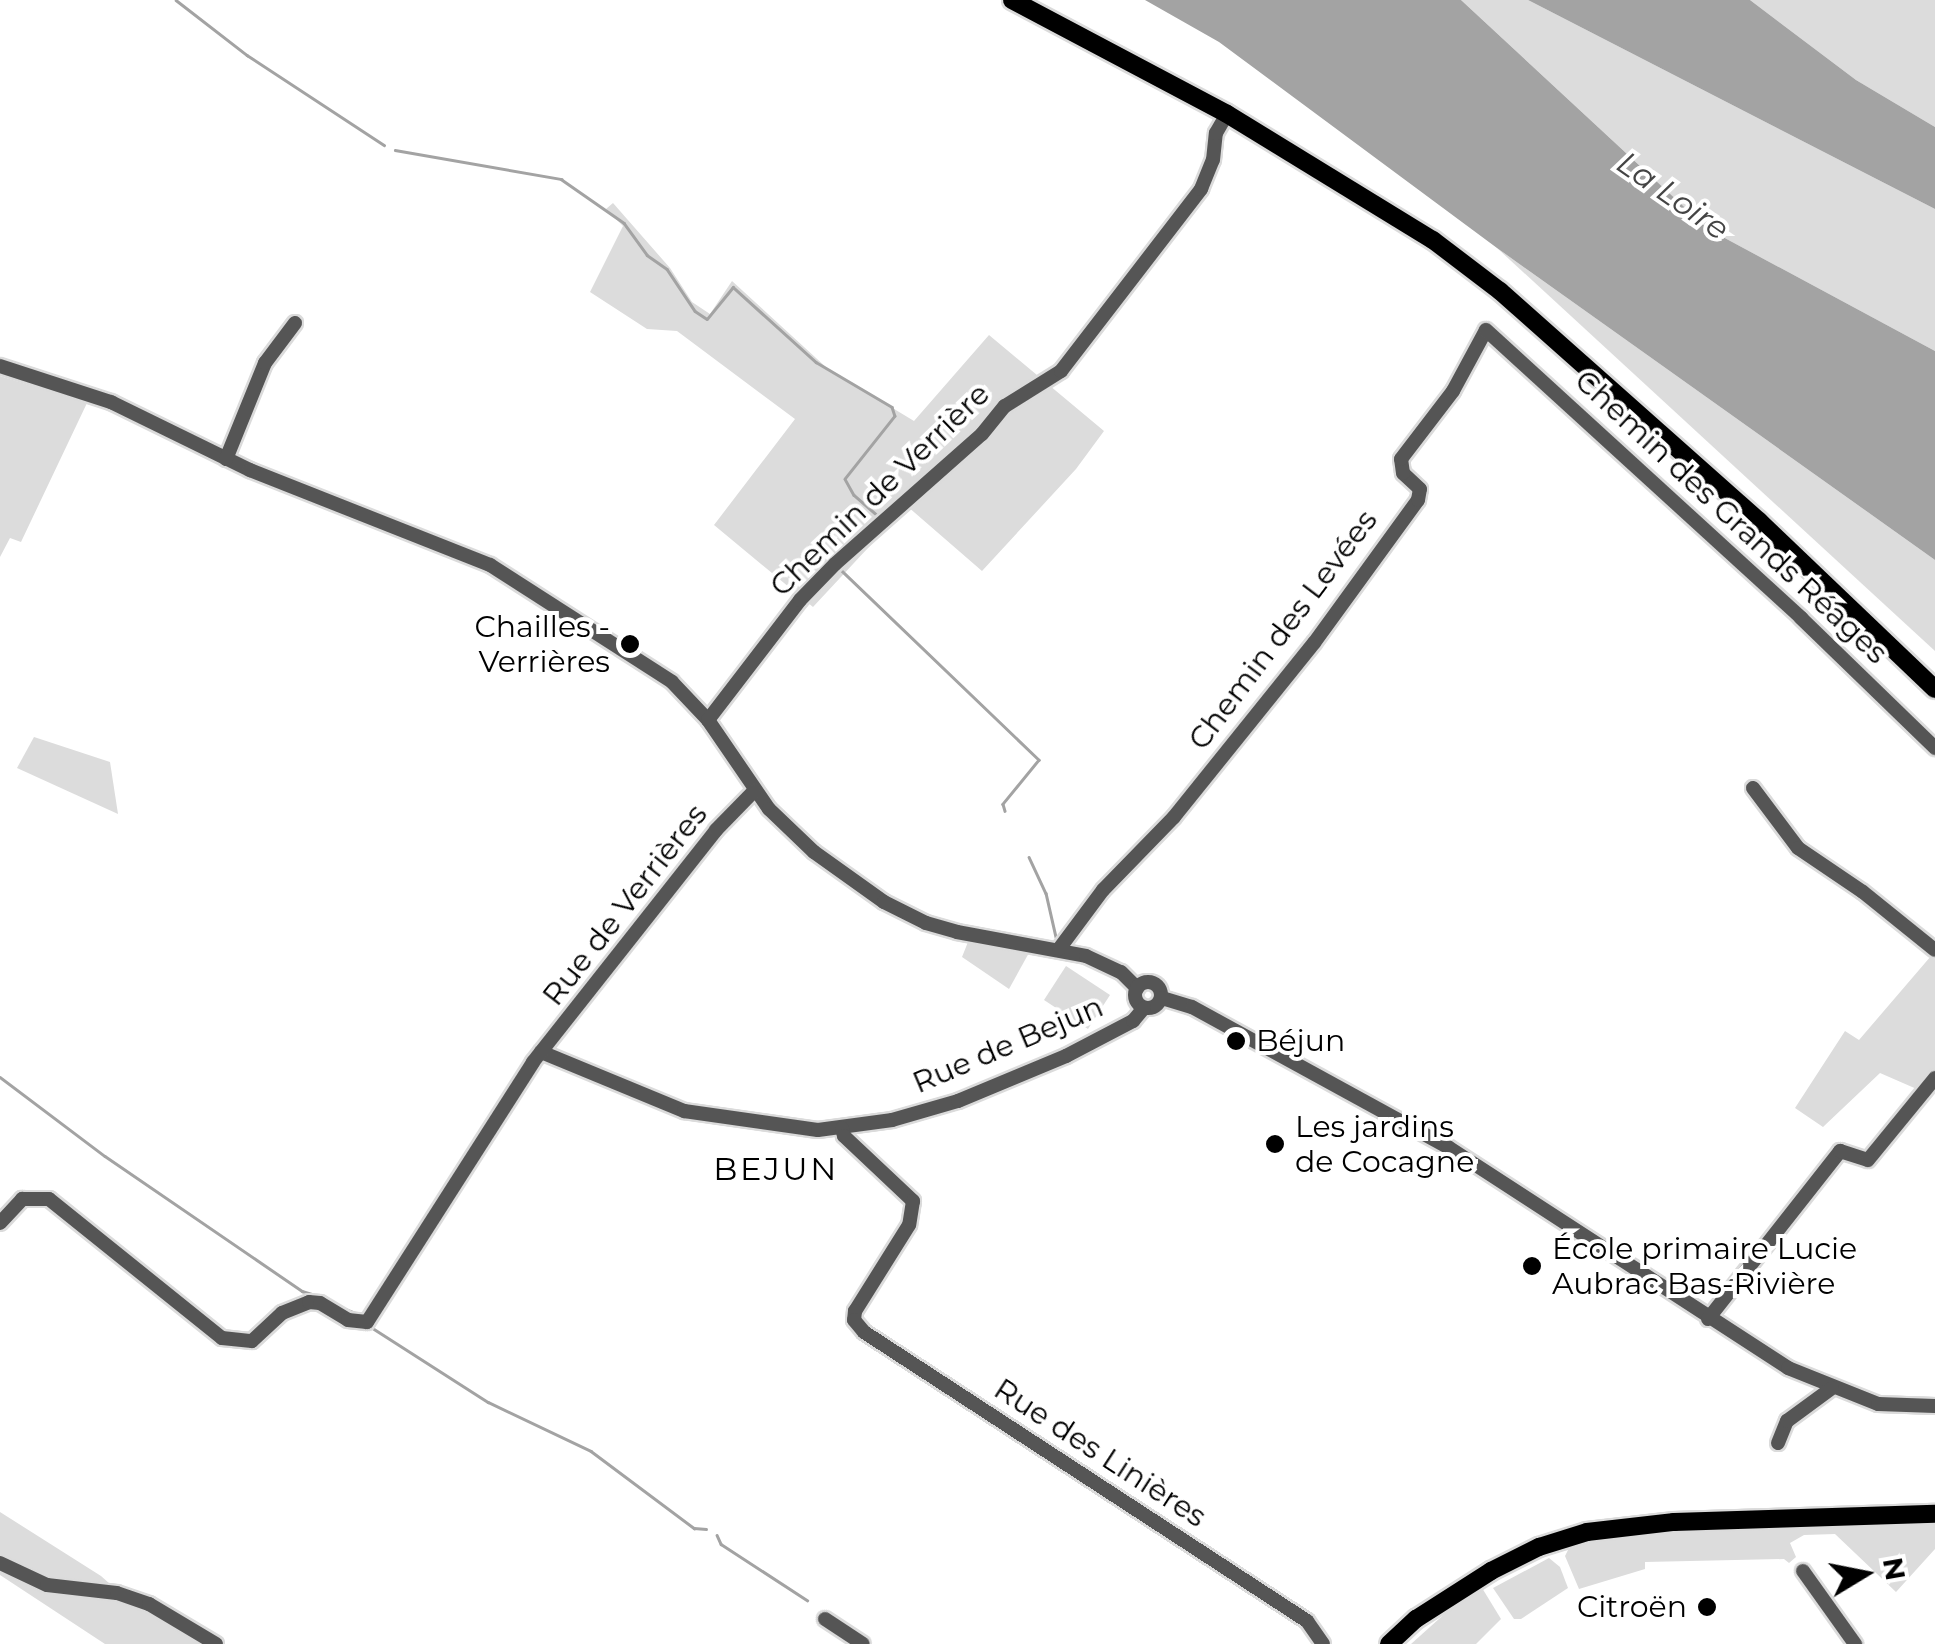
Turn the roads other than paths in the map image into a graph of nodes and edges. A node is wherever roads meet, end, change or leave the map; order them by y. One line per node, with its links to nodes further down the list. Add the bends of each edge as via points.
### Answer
1 (1012, 0): 2 (main road)
2 (1227, 114): 7 (main road, via 1434,240 1500,291 1759,521); 8 (street, Chemin de Verrière, via 1201,189 1061,371 1005,406 834,564)
3 (295, 323): 6 (street, via 264,363)
4 (1486, 330): 9 (street, Chemin des Grands Réages); 12 (street, Chemin des Levées, via 1453,391 1401,459 1403,472 1420,489 1418,500 1314,643)
5 (0, 366): 6 (street, via 79,390)
6 (226, 459): 8 (street, via 490,565 620,645 672,682)
7 (1935, 689)
8 (708, 720): 11 (street)
9 (1935, 748)
10 (1753, 788): 13 (street, via 1798,848)
11 (754, 791): 12 (street, via 842,874 926,924); 17 (street, Rue de Verrières)
12 (1059, 949): 14 (street, via 1110,966)
13 (1935, 950)
14 (1137, 988): 15 (street, via 1151,982); 16 (street, via 1135,1000)
15 (1162, 998): 16 (street); 21 (street, via 1192,1007 1448,1147)
16 (1144, 1008): 19 (street, Rue de Bejun, via 1118,1030 1008,1082 918,1114)
17 (541, 1052): 19 (street, Rue de Bejun, via 684,1111); 20 (street, Rue de Verrières, via 368,1322 309,1302 282,1313 252,1340 222,1338 49,1199 22,1198)
18 (1935, 1078): 21 (street, via 1868,1160 1840,1150)
19 (842, 1128): 30 (street, Rue des Linières, via 907,1192 914,1213 854,1311 864,1332 1308,1621)
20 (0, 1223)
21 (1708, 1319): 22 (street)
22 (1832, 1388): 23 (street, via 1878,1404); 24 (street, via 1787,1422)
23 (1935, 1406)
24 (1778, 1443)
25 (1935, 1514): 28 (main road, via 1674,1522 1587,1532 1514,1558)
26 (0, 1563): 31 (street, via 48,1586 117,1593 149,1604)
27 (1802, 1571): 35 (street)
28 (1443, 1603): 33 (main road); 34 (main road)
29 (825, 1618): 32 (street)
30 (1322, 1642)
31 (216, 1644)
32 (863, 1644)
33 (1389, 1644)
34 (1406, 1644)
35 (1855, 1644)

